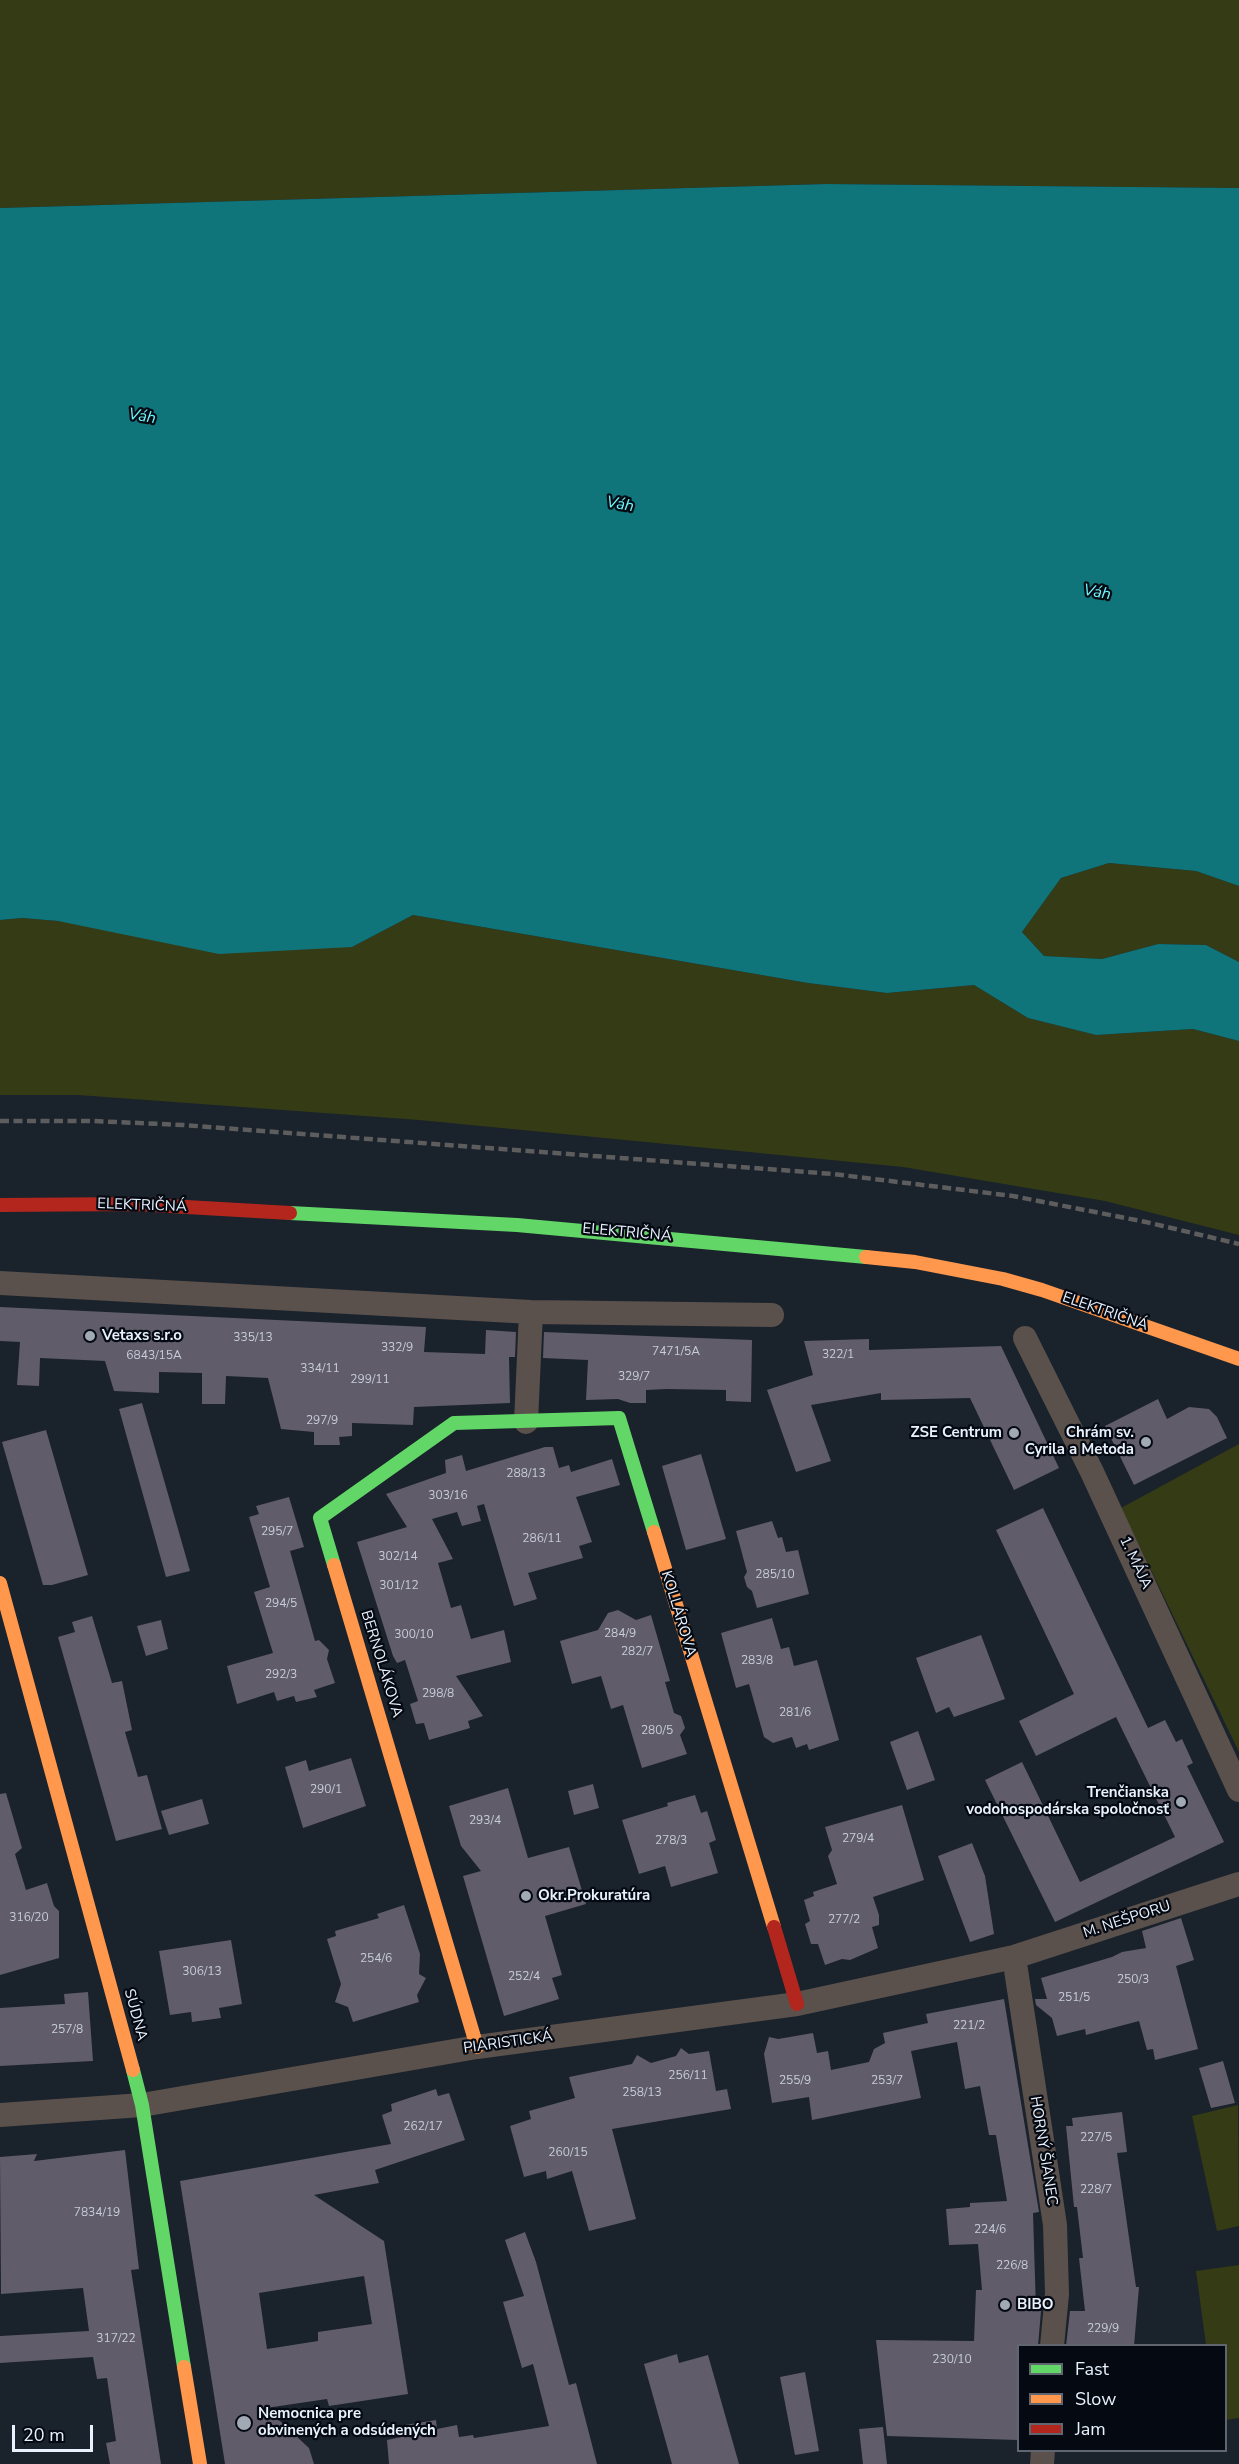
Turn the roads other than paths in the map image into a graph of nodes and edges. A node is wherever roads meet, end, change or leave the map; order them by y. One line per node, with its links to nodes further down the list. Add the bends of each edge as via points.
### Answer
1 (0, 1205): 6 (street, ELEKTRIČNÁ, via 135,1204 538,1226 915,1262 1042,1290)
2 (0, 1283): 3 (street)
3 (531, 1312): 4 (street); 7 (street)
4 (771, 1316)
5 (1025, 1338): 9 (street, 1. MÁJA, via 1092,1472)
6 (1239, 1359)
7 (526, 1422): 12 (street, KOLLÁROVA, via 619,1418); 13 (street, BERNOLÁKOVA, via 454,1422 320,1518)
8 (0, 1583): 14 (street, SÚDNA)
9 (1239, 1790)
10 (1239, 1884): 11 (street, M. NEŠPORU)
11 (1014, 1957): 12 (street, PIARISTICKÁ); 16 (street, HORNÝ ŠIANEC, via 1055,2225 1057,2294)
12 (797, 2004): 13 (street, PIARISTICKÁ)
13 (477, 2047): 14 (street, PIARISTICKÁ)
14 (142, 2105): 15 (street, PIARISTICKÁ); 17 (street, SÚDNA)
15 (0, 2115)
16 (1052, 2344)
17 (200, 2464)

